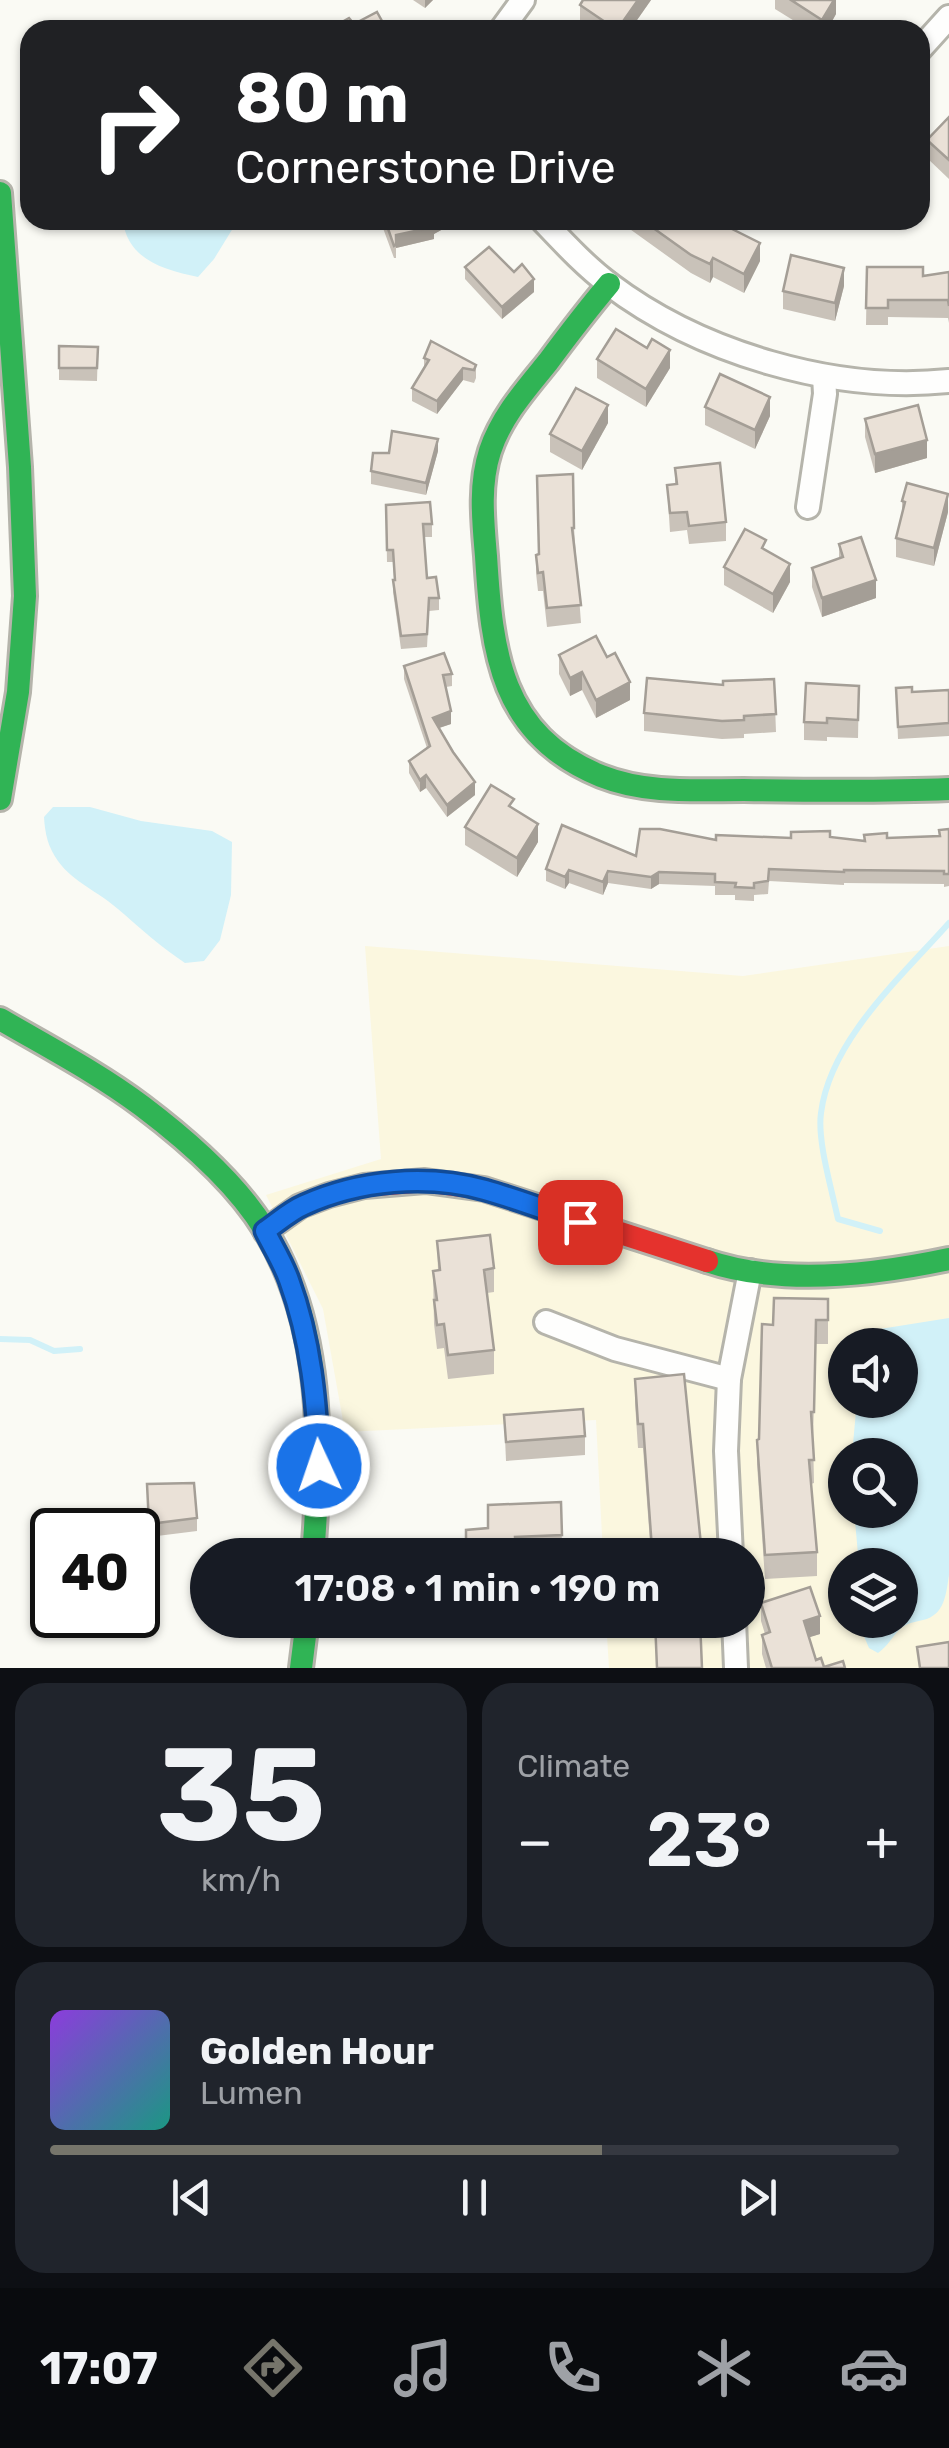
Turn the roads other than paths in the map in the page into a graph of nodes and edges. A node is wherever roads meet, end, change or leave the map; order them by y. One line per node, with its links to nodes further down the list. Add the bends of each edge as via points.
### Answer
1 (949, 17): 2 (street)
2 (930, 38)
3 (0, 193): 10 (street, via 25,596)
4 (552, 230): 5 (street)
5 (609, 284): 6 (street, via 713,341); 9 (street, via 502,425 484,476 491,619 513,700 567,759 632,786)
6 (824, 376): 7 (street); 8 (street)
7 (949, 381)
8 (808, 507)
9 (949, 789)
10 (0, 800)
11 (0, 1019): 12 (street, via 143,1107 196,1153)
12 (265, 1231): 14 (street, via 330,1195 441,1182); 17 (street, via 288,1277 313,1381 319,1466)
13 (949, 1259): 14 (street, via 849,1274)
14 (750, 1271): 16 (street)
15 (546, 1322): 16 (street)
16 (729, 1379): 18 (street)
17 (314, 1538)
18 (730, 1538)
19 (305, 1638): 21 (street)
20 (735, 1638): 22 (street)
21 (301, 1668)
22 (736, 1668)

